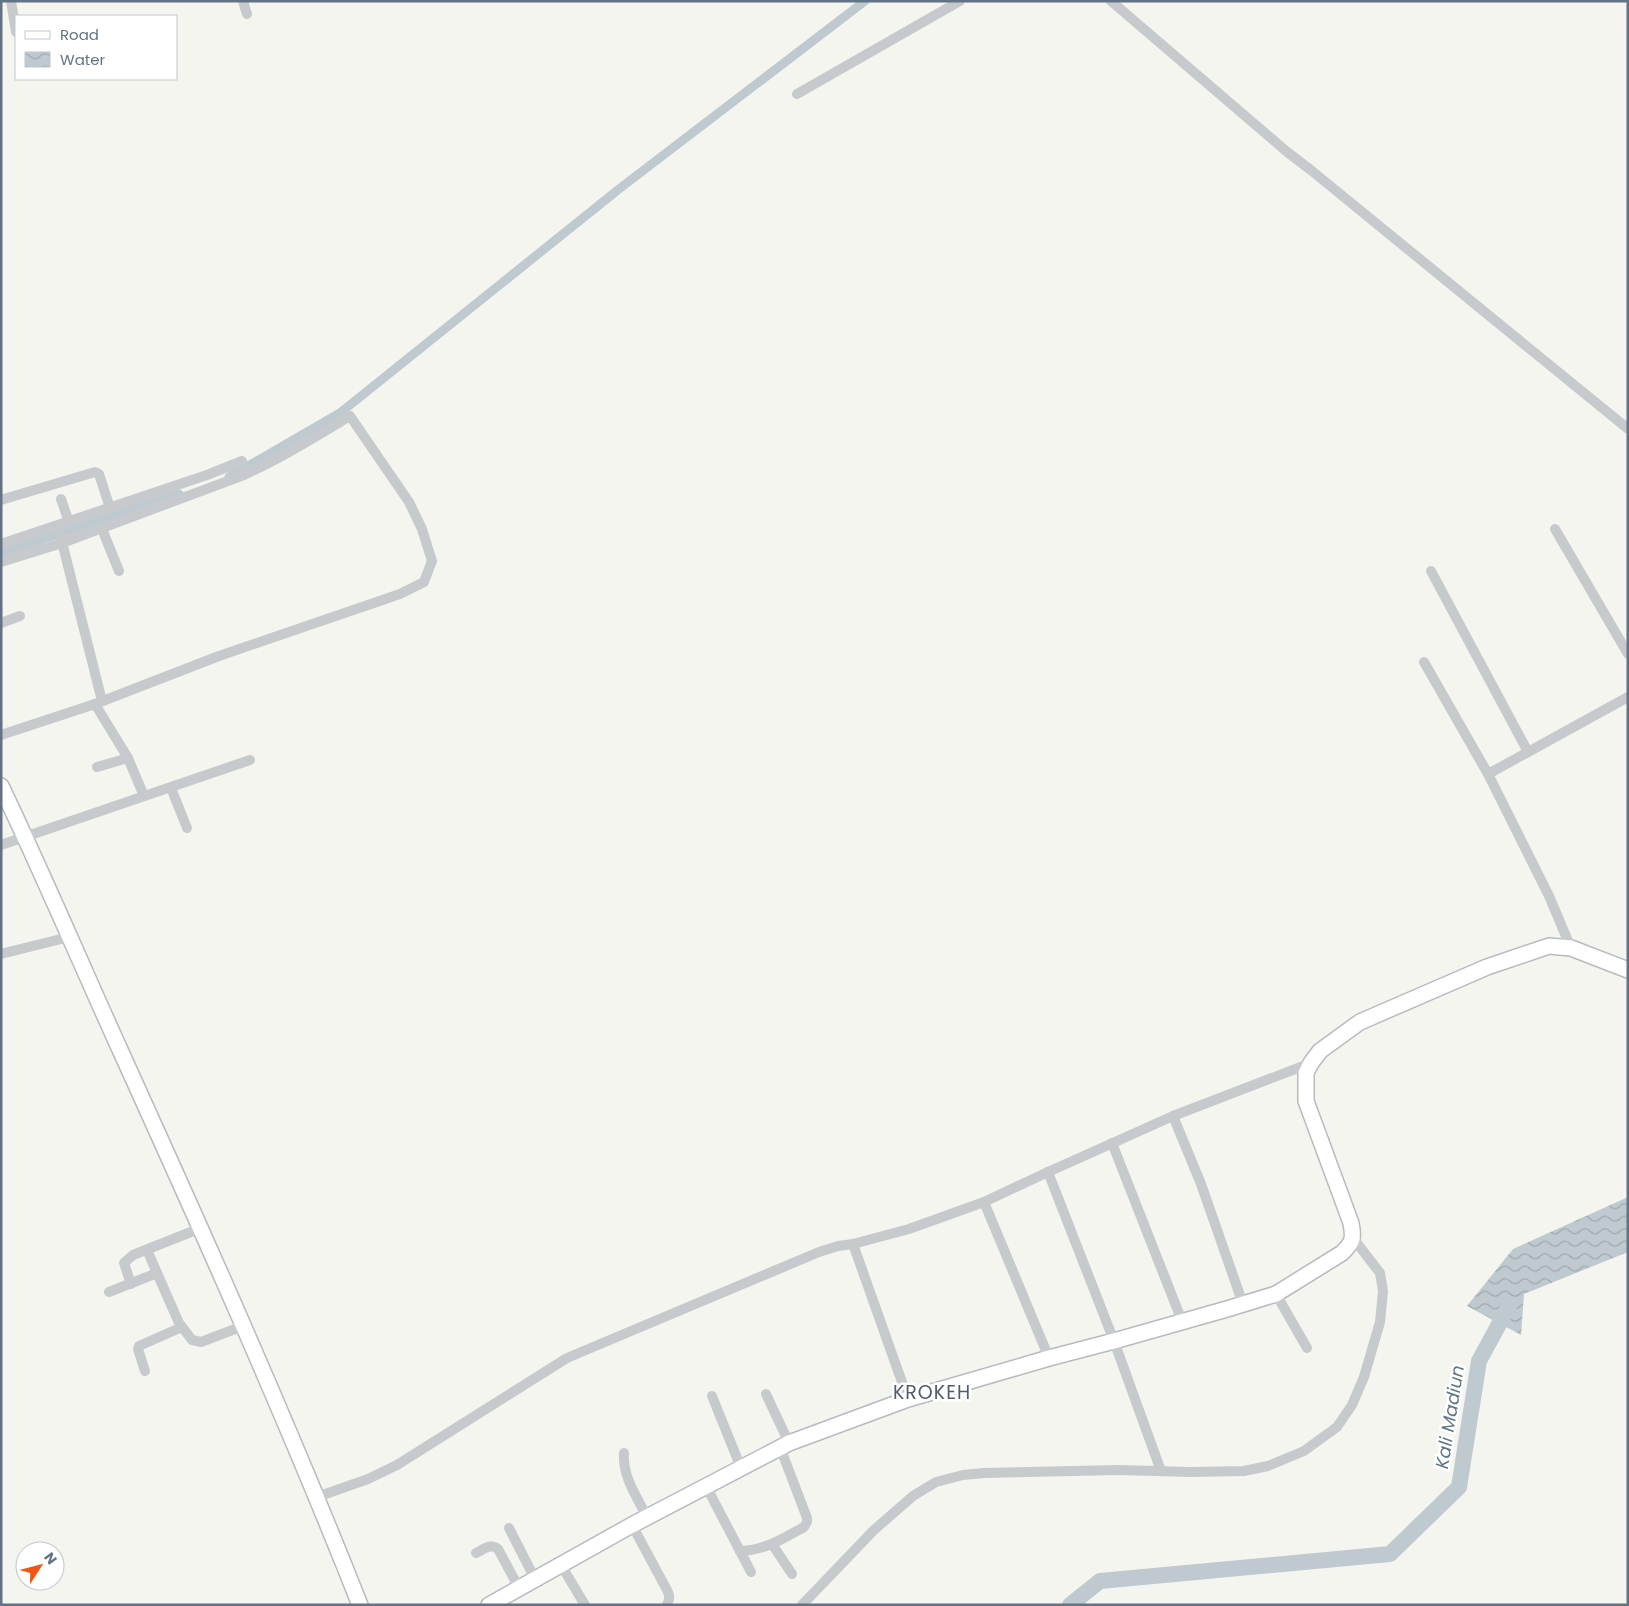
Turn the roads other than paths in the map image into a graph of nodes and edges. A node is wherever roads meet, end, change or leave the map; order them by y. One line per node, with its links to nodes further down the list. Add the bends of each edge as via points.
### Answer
1 (11, 1): 6 (street)
2 (243, 1): 5 (street)
3 (960, 1): 7 (street)
4 (1111, 1): 8 (street, via 1286,151)
5 (247, 14)
6 (15, 26)
7 (797, 94)
8 (1628, 428)
9 (242, 461): 12 (street)
10 (61, 499): 13 (street)
11 (1, 500): 12 (street, via 95,472 99,474)
12 (110, 508): 13 (street)
13 (69, 522): 14 (street)
14 (58, 526): 17 (street); 18 (street)
15 (102, 529): 18 (street); 20 (street); 27 (street, via 244,475 350,416 409,502 432,560 424,582 400,594 219,656)
16 (1555, 529): 24 (street)
17 (2, 541)
18 (62, 544): 19 (street); 27 (street)
19 (1, 562)
20 (120, 570)
21 (1431, 571): 29 (street)
22 (20, 616): 23 (street)
23 (1, 623)
24 (1628, 654)
25 (1424, 662): 33 (street)
26 (1628, 697): 29 (street)
27 (99, 702): 28 (street); 30 (street)
28 (1, 735)
29 (1528, 752): 33 (street)
30 (128, 758): 32 (street); 36 (street)
31 (250, 760): 35 (street)
32 (97, 767)
33 (1488, 774): 41 (street, via 1549,896)
34 (1, 786): 38 (main road)
35 (171, 788): 36 (street); 37 (street)
36 (144, 796): 38 (street)
37 (187, 828)
38 (26, 837): 39 (street); 40 (main road)
39 (1, 845)
40 (69, 937): 42 (street); 49 (main road)
41 (1571, 948): 43 (main road); 44 (main road, via 1550,946 1486,967 1360,1022 1329,1044)
42 (1, 954)
43 (1628, 970)
44 (1311, 1063): 45 (street); 50 (main road, via 1306,1073 1306,1101 1351,1223)
45 (1173, 1116): 46 (street); 57 (street, via 1201,1184)
46 (1112, 1143): 47 (street); 58 (street)
47 (1048, 1172): 48 (street); 61 (street)
48 (984, 1202): 51 (street, via 909,1229); 63 (street)
49 (201, 1228): 52 (street); 59 (main road)
50 (1353, 1238): 56 (main road, via 1342,1253); 71 (street, via 1380,1273 1383,1291 1380,1322 1364,1377 1337,1427 1304,1451 1268,1466 1225,1472)
51 (853, 1244): 67 (street); 73 (street, via 819,1252 567,1358 397,1465)
52 (147, 1250): 53 (street); 54 (street, via 133,1255 124,1263)
53 (157, 1273): 54 (street); 60 (street)
54 (131, 1284): 55 (street)
55 (109, 1292)
56 (1276, 1294): 57 (main road); 62 (street)
57 (1243, 1304): 58 (main road)
58 (1182, 1321): 61 (main road)
59 (243, 1326): 60 (street, via 201,1342 192,1340); 73 (main road)
60 (182, 1327): 64 (street, via 140,1346 138,1349)
61 (1114, 1341): 63 (main road); 71 (street)
62 (1307, 1348)
63 (1049, 1358): 67 (main road)
64 (145, 1371)
65 (766, 1394): 68 (street)
66 (712, 1396): 70 (street)
67 (908, 1399): 68 (main road)
68 (784, 1445): 70 (main road); 77 (street, via 807,1522 804,1527)
69 (624, 1453): 74 (street, via 626,1473)
70 (741, 1468): 72 (main road)
71 (1160, 1471): 89 (street, via 984,1473 936,1482 913,1496 874,1530)
72 (706, 1486): 74 (main road); 78 (street)
73 (317, 1498): 85 (main road)
74 (647, 1517): 75 (main road)
75 (632, 1525): 80 (main road); 88 (street, via 667,1590 670,1600)
76 (508, 1528): 83 (street)
77 (772, 1544): 78 (street, via 759,1550); 82 (street)
78 (740, 1551): 81 (street)
79 (476, 1553): 84 (street, via 491,1546 498,1550)
80 (561, 1564): 83 (main road); 87 (street)
81 (751, 1572)
82 (792, 1574)
83 (535, 1579): 84 (main road)
84 (513, 1596): 86 (main road)
85 (360, 1605)
86 (489, 1605)
87 (585, 1605)
88 (667, 1605)
89 (802, 1605)

